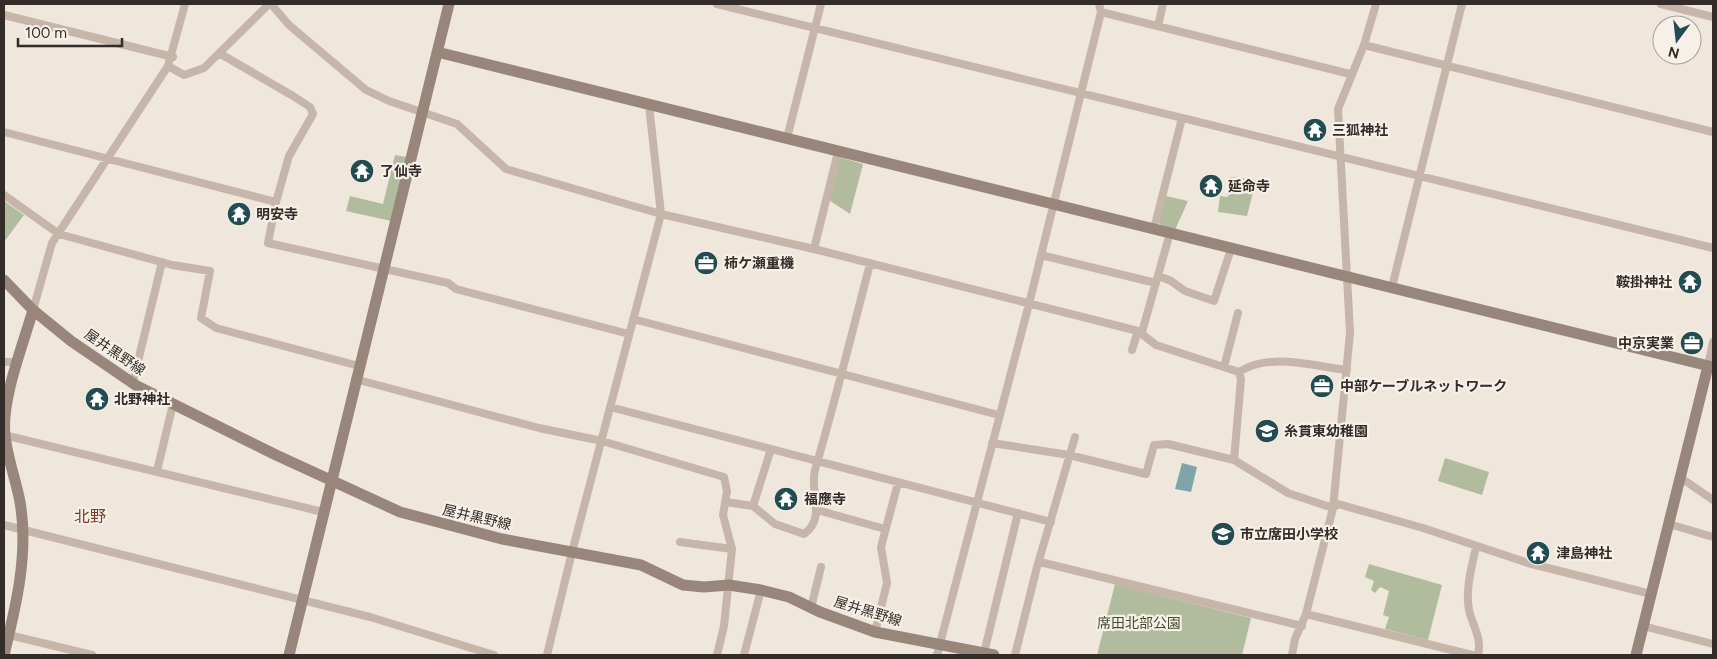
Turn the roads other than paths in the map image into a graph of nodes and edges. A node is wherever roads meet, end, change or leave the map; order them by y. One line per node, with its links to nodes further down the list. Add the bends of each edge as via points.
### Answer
1 (185, 4): 19 (street)
2 (270, 4): 18 (street); 25 (street, via 289,25 359,85 389,102)
3 (449, 4): 17 (street)
4 (717, 4): 15 (street)
5 (821, 4): 15 (street)
6 (1100, 4): 11 (street)
7 (1163, 4): 14 (street)
8 (1376, 4): 16 (street)
9 (1462, 4): 21 (street)
10 (1661, 4): 13 (street)
11 (1100, 12): 14 (street); 23 (street)
12 (4, 15): 19 (street)
13 (1713, 17)
14 (1158, 26): 22 (street)
15 (815, 28): 23 (street); 29 (street)
16 (1364, 45): 21 (street); 22 (street)
17 (437, 52): 24 (street); 25 (street)
18 (219, 53): 20 (street, via 204,68 191,73 179,73); 35 (street, via 310,107 313,114 289,156)
19 (173, 57): 20 (street)
20 (168, 66): 31 (street)
21 (1447, 66): 28 (street); 33 (street)
22 (1350, 74): 32 (street, via 1338,108)
23 (1080, 93): 26 (street); 36 (street)
24 (649, 105): 29 (street); 37 (street)
25 (422, 112): 37 (street, via 457,124 506,169); 47 (street)
26 (1182, 118): 32 (street); 38 (street)
27 (4, 132): 31 (street)
28 (1713, 132)
29 (788, 138): 30 (street)
30 (838, 152): 36 (street); 42 (street)
31 (107, 157): 35 (street); 40 (street)
32 (1340, 157): 33 (street); 48 (street)
33 (1420, 176): 41 (street); 51 (street)
34 (4, 195): 40 (street)
35 (276, 202): 47 (street, via 268,244)
36 (1053, 204): 38 (street); 44 (street)
37 (661, 214): 42 (street); 55 (street)
38 (1154, 229): 39 (street)
39 (1170, 233): 43 (street); 50 (street)
40 (59, 234): 45 (street); 53 (street, via 52,243)
41 (1713, 248)
42 (814, 249): 46 (street)
43 (1232, 249): 48 (street); 50 (street, via 1214,301 1185,291 1171,281)
44 (1041, 255): 50 (street); 52 (street)
45 (162, 262): 62 (street, via 210,272 201,318 216,328); 69 (street)
46 (870, 264): 52 (street); 67 (street)
47 (384, 268): 57 (street); 62 (street)
48 (1348, 277): 51 (street); 65 (street, via 1350,333)
49 (4, 280): 53 (street, 屋井黒野線)
50 (1157, 280): 56 (street)
51 (1392, 287): 63 (street)
52 (1029, 304): 56 (street); 72 (street)
53 (33, 310): 61 (street); 69 (street, 屋井黒野線, via 104,365)
54 (1238, 313): 64 (street)
55 (633, 319): 57 (street); 67 (street)
56 (1140, 331): 59 (street); 64 (street, via 1156,345)
57 (629, 334): 71 (street)
58 (1713, 342): 63 (street)
59 (1132, 350)
60 (4, 362): 61 (street)
61 (18, 362): 73 (street, via 6,408)
62 (359, 366): 68 (street)
63 (1711, 366): 82 (street)
64 (1224, 367): 66 (street)
65 (1346, 370): 66 (street, via 1272,361 1252,364); 89 (street)
66 (1239, 372): 79 (street)
67 (842, 373): 72 (street); 80 (street)
68 (355, 379): 75 (street, via 539,428); 83 (street)
69 (133, 382): 70 (street, 屋井黒野線)
70 (173, 404): 81 (street); 83 (street, 屋井黒野線)
71 (610, 407): 75 (street); 77 (street)
72 (999, 415): 76 (street)
73 (4, 435): 81 (street); 97 (street, via 20,503)
74 (1075, 437): 78 (street)
75 (602, 441): 86 (street, via 724,477); 103 (street)
76 (992, 443): 78 (street); 87 (street)
77 (771, 449): 80 (street); 88 (street)
78 (1069, 455): 79 (street, via 1146,474 1154,445 1168,444); 93 (street)
79 (1234, 460): 89 (street, via 1288,493)
80 (818, 462): 84 (street); 90 (street, via 814,472)
81 (157, 472): 91 (street)
82 (1681, 478): 85 (street); 94 (street)
83 (332, 481): 91 (street); 103 (street, 屋井黒野線, via 430,522)
84 (898, 483): 87 (street); 96 (street)
85 (1713, 500)
86 (726, 502): 88 (street); 102 (street, via 723,515)
87 (977, 503): 92 (street); 118 (street)
88 (753, 506): 90 (street, via 775,524 804,534 810,530)
89 (1333, 508): 101 (street, via 1338,504); 112 (street)
90 (817, 510): 96 (street)
91 (324, 512): 110 (street)
92 (1018, 513): 93 (street); 119 (street)
93 (1051, 522): 105 (street)
94 (1669, 524): 98 (street); 109 (street)
95 (4, 526): 97 (street)
96 (885, 529): 115 (street, via 881,547 887,583)
97 (22, 530): 110 (street); 116 (street, via 20,583)
98 (1713, 537)
99 (680, 542): 100 (street)
100 (702, 546): 102 (street); 104 (street)
101 (1476, 546): 109 (street, via 1528,563); 130 (street, via 1470,577 1469,609 1481,642)
102 (732, 549): 107 (street)
103 (572, 552): 107 (street, 屋井黒野線, via 641,566 683,586); 124 (street)
104 (700, 554)
105 (1040, 562): 113 (street); 127 (street)
106 (821, 567): 111 (street)
107 (729, 585): 108 (street, 屋井黒野線); 125 (street)
108 (761, 590): 111 (street, 屋井黒野線, via 789,597); 126 (street)
109 (1651, 594): 114 (street)
110 (302, 600): 122 (street); 123 (street)
111 (811, 608): 115 (street, 屋井黒野線)
112 (1306, 614): 113 (street); 129 (street)
113 (1302, 626): 128 (street)
114 (1643, 626): 117 (street); 131 (street)
115 (875, 632): 118 (street, 屋井黒野線)
116 (6, 634): 120 (street); 121 (street)
117 (1713, 644)
118 (938, 650): 119 (street, 屋井黒野線)
119 (989, 654)
120 (4, 655)
121 (92, 655)
122 (289, 655)
123 (494, 655)
124 (547, 655)
125 (717, 655)
126 (744, 655)
127 (1015, 655)
128 (1292, 655)
129 (1472, 655)
130 (1478, 655)
131 (1636, 655)

